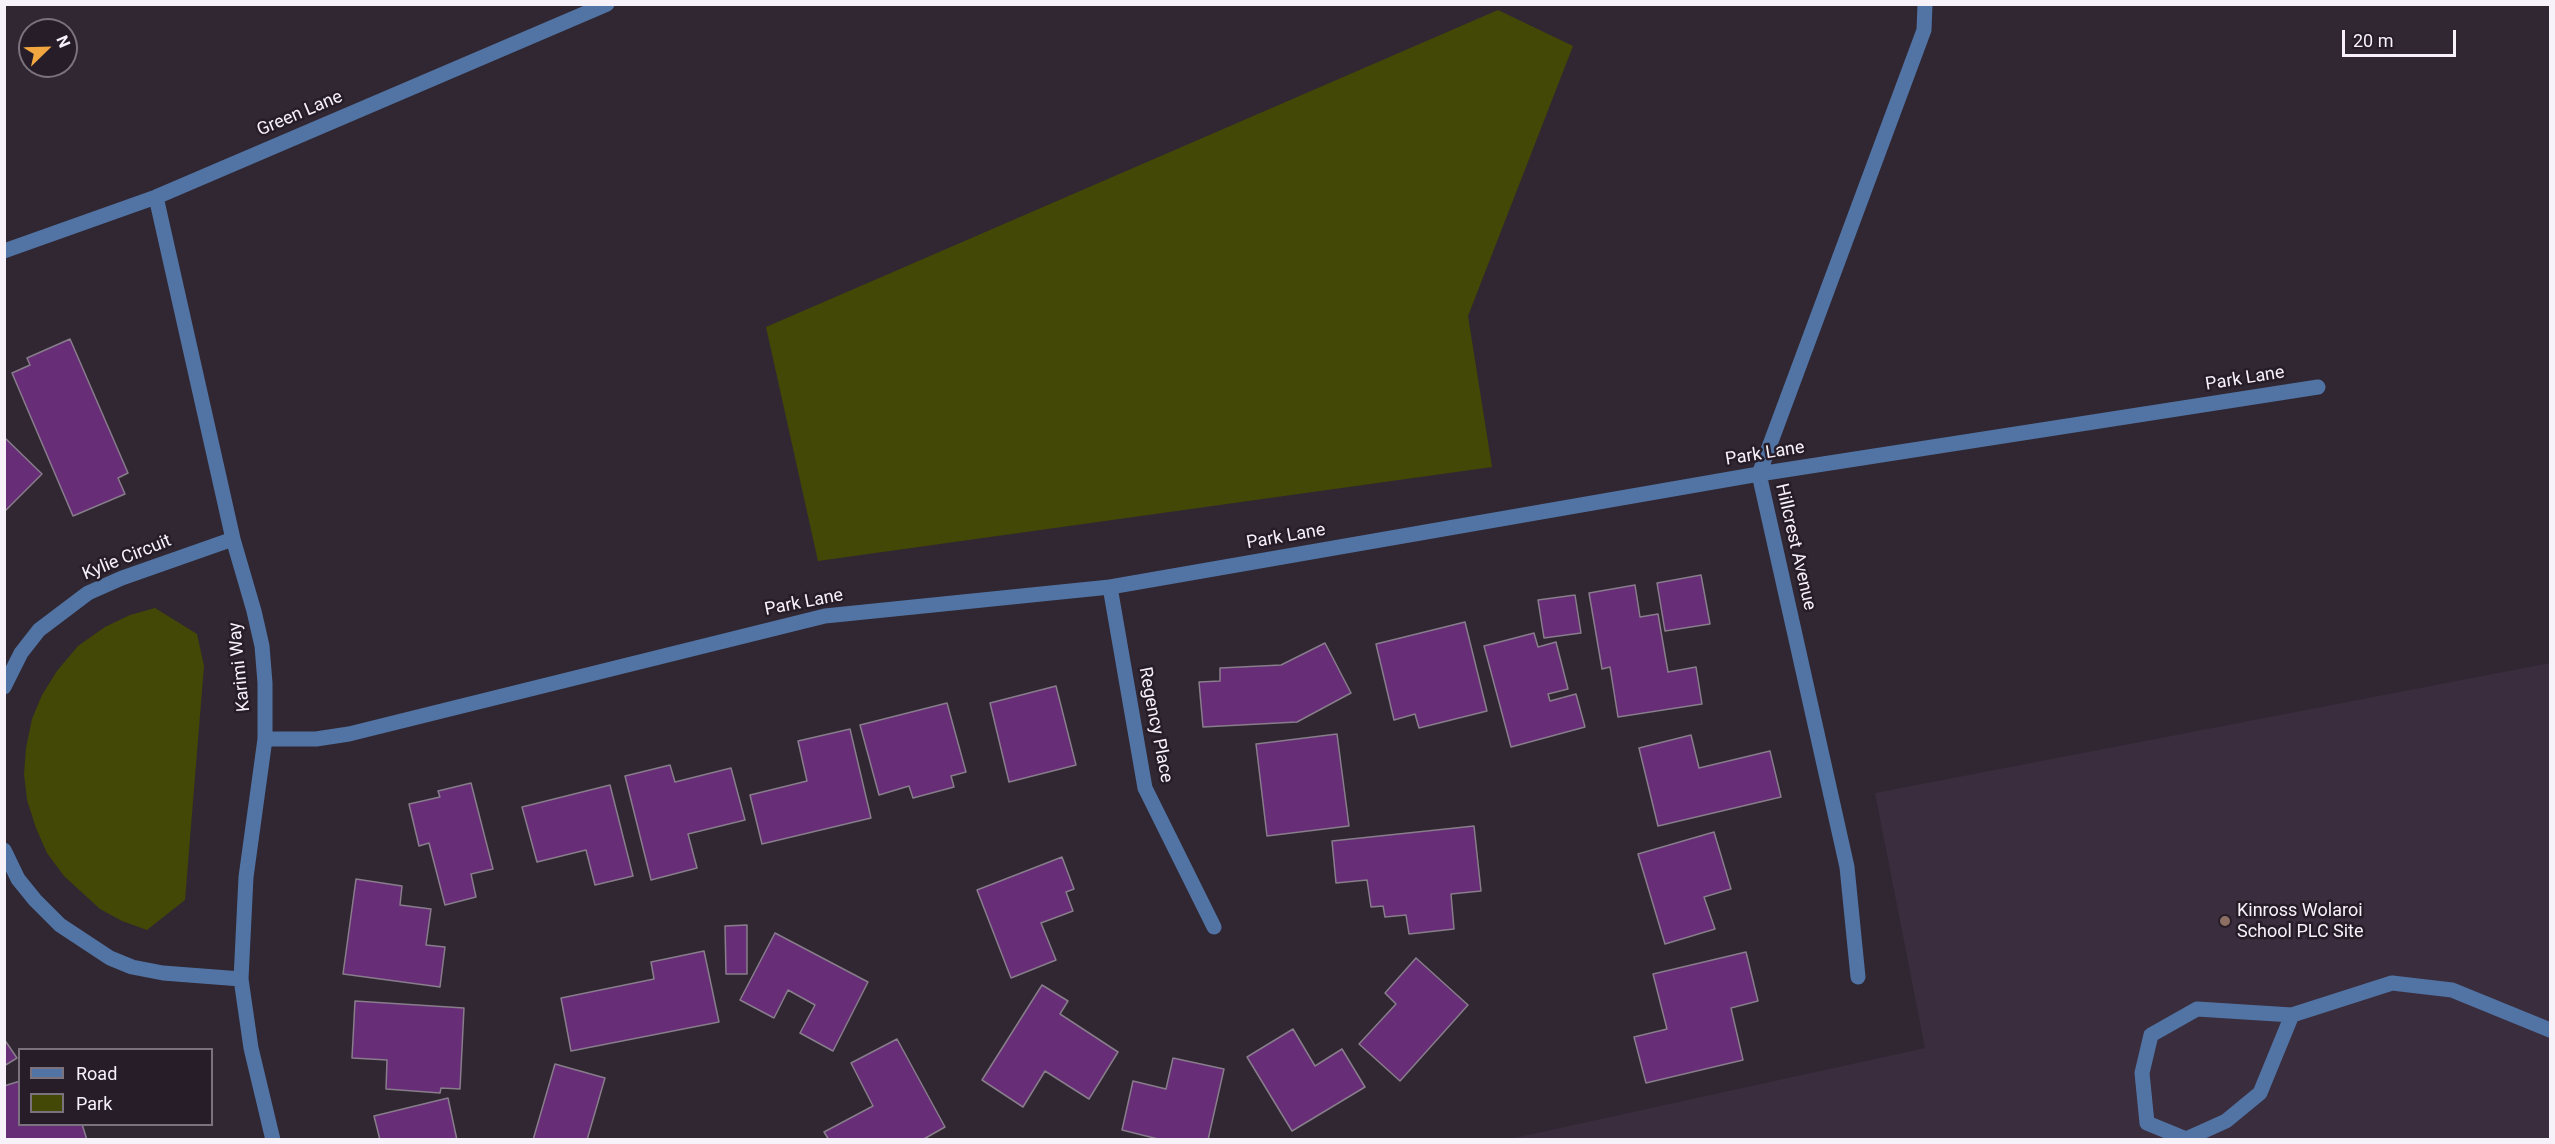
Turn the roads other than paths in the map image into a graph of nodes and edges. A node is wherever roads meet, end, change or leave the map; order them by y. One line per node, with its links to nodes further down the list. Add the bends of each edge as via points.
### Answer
1 (607, 4): 3 (street, Green Lane)
2 (1924, 4): 6 (street, Hillcrest Avenue, via 1924,30)
3 (156, 197): 4 (street, Green Lane); 7 (street, Karimi Way)
4 (4, 251)
5 (2318, 387): 6 (street, Park Lane)
6 (1759, 474): 8 (street, Park Lane); 13 (street, Hillcrest Avenue, via 1847,867)
7 (233, 539): 9 (street, Kylie Circuit, via 88,593 39,630 21,653); 10 (street, Karimi Way, via 262,645)
8 (1110, 587): 10 (street, Park Lane, via 825,616 349,734 316,739); 12 (street, Regency Place, via 1145,788)
9 (4, 687)
10 (265, 739): 14 (street, Karimi Way, via 246,877)
11 (4, 850): 14 (street, via 18,879 35,900 60,925 110,958 163,974)
12 (1214, 927)
13 (1858, 977)
14 (241, 979): 17 (street, Karimi Way, via 251,1048)
15 (2292, 1015): 15 (street, via 2260,1093 2226,1121 2186,1139 2147,1123 2142,1072 2151,1035 2197,1009); 16 (street, via 2392,983 2452,990)
16 (2550, 1030)
17 (273, 1140)

